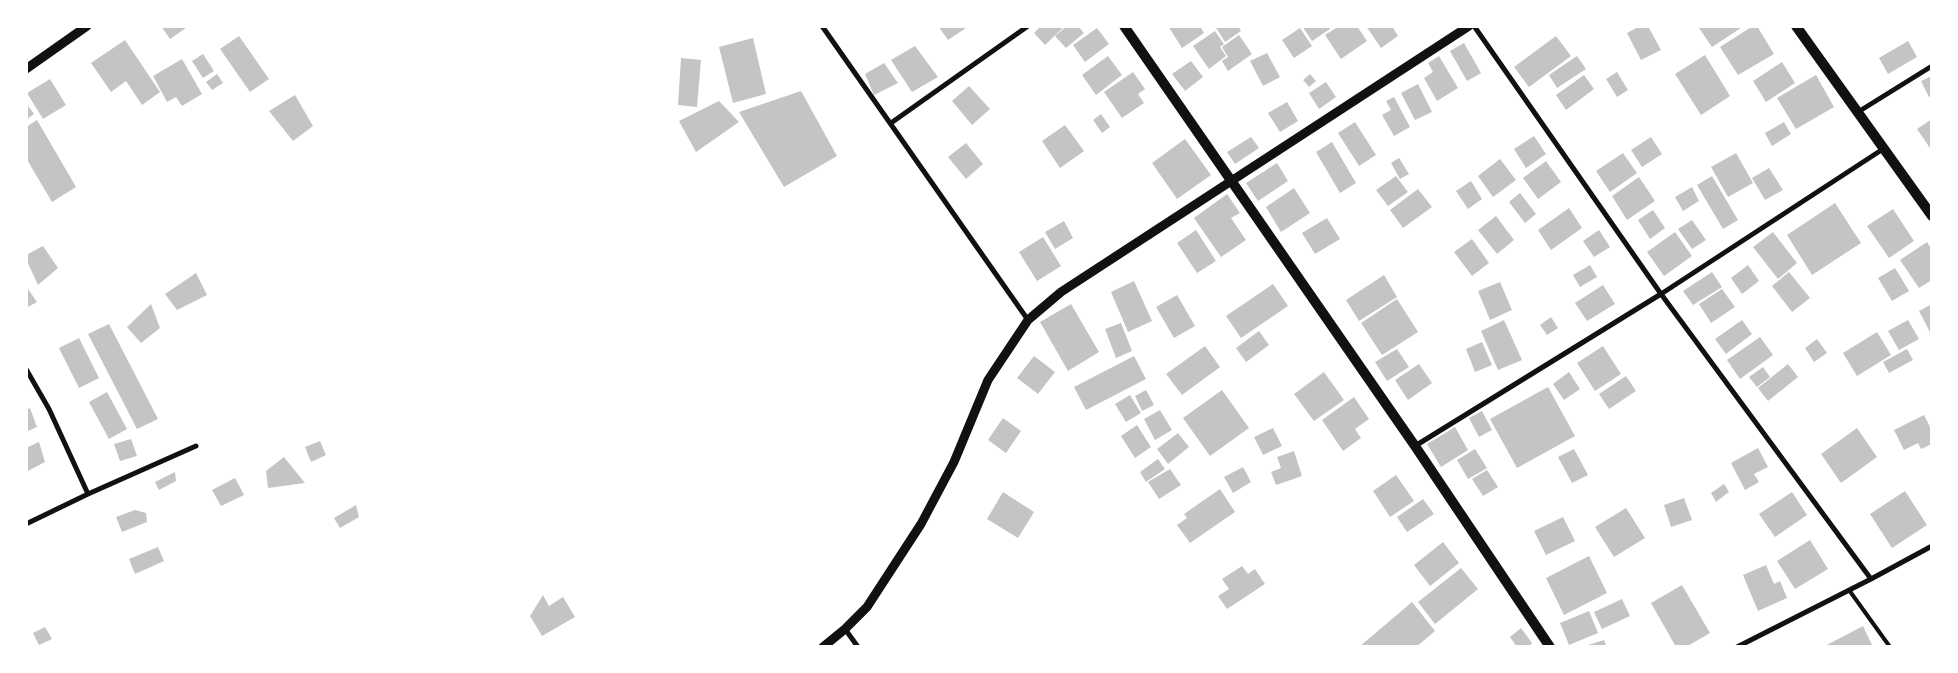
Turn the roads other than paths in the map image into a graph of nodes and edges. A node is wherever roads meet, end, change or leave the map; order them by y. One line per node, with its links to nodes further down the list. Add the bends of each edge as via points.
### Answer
1 (87, 26): 9 (street)
2 (822, 26): 11 (street)
3 (1028, 26): 11 (street)
4 (1124, 26): 13 (main road)
5 (1469, 26): 13 (street)
6 (1474, 26): 15 (street)
7 (1796, 26): 10 (main road)
8 (1932, 66): 10 (street)
9 (26, 69)
10 (1857, 112): 12 (main road)
11 (891, 123): 16 (street)
12 (1883, 149): 14 (main road); 15 (street)
13 (1232, 181): 16 (street, via 1061,292); 19 (main road)
14 (1932, 216)
15 (1661, 294): 19 (street); 23 (street)
16 (1028, 320): 25 (street, via 988,380 954,462 921,524 867,607)
17 (26, 369): 20 (street, via 49,409)
18 (196, 446): 20 (street)
19 (1415, 446): 26 (main road)
20 (88, 494): 21 (street)
21 (26, 524)
22 (1932, 546): 23 (street)
23 (1871, 579): 24 (street)
24 (1849, 590): 29 (street); 30 (lane)
25 (845, 629): 27 (street); 28 (street)
26 (1547, 645)
27 (823, 647)
28 (858, 647)
29 (1737, 647)
30 (1890, 647)

